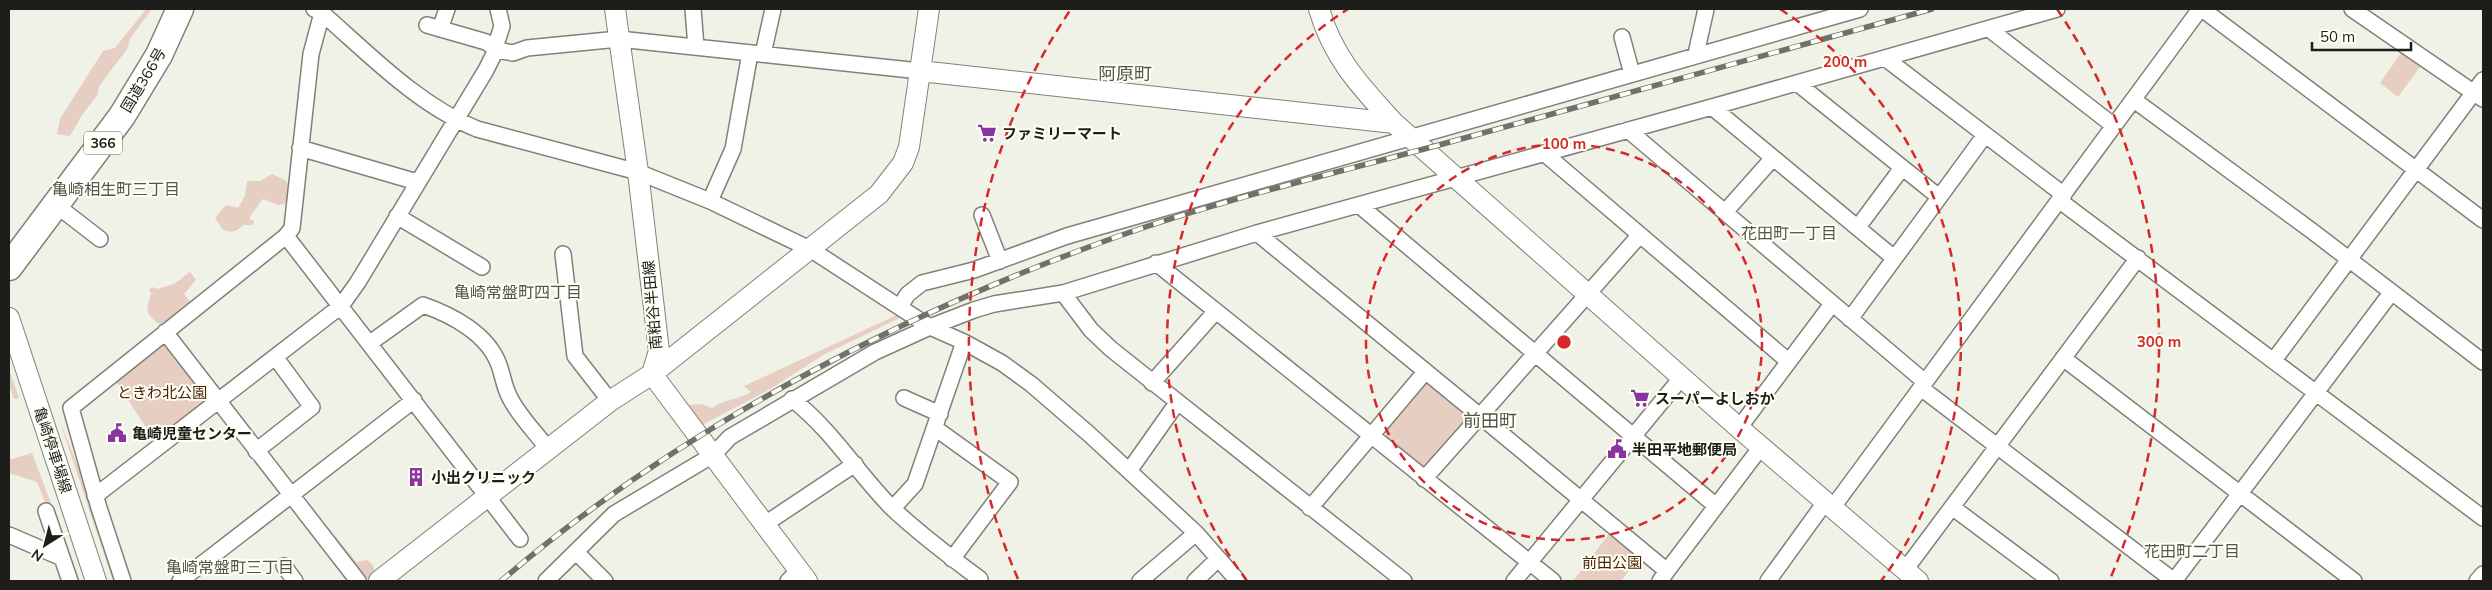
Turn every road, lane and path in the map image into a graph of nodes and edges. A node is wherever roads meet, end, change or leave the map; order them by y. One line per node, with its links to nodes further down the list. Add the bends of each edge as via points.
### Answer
1 (180, 9): 47 (highway, 国道366号 / 366, via 159,55 122,116)
2 (447, 9): 19 (street, via 434,27 486,42)
3 (498, 9): 19 (street, via 502,26)
4 (615, 9): 17 (street, 南粕谷半田線)
5 (693, 9): 18 (street)
6 (773, 9): 20 (street)
7 (929, 9): 23 (street)
8 (1320, 9): 31 (street, via 1325,29 1346,68)
9 (1706, 9): 21 (street)
10 (1860, 9): 21 (street)
11 (2057, 9): 15 (street)
12 (2201, 9): 28 (street); 40 (street)
13 (2352, 9): 27 (street)
14 (318, 11): 30 (street, via 391,74); 36 (street)
15 (1989, 29): 22 (street); 32 (street)
16 (1622, 36): 24 (street)
17 (619, 39): 18 (street); 19 (street, via 526,48 513,53); 41 (street, 南粕谷半田線)
18 (696, 47): 20 (street)
19 (495, 49): 30 (street)
20 (756, 53): 23 (street); 46 (street, via 733,149)
21 (1696, 54): 24 (street)
22 (1884, 58): 26 (street); 34 (street)
23 (920, 72): 31 (street); 58 (street, via 904,164 879,194)
24 (1632, 74): 35 (street)
25 (2483, 80): 27 (street)
26 (1797, 83): 29 (street); 39 (street)
27 (2478, 96): 40 (street)
28 (2134, 100): 32 (street); 62 (street)
29 (1712, 107): 33 (street); 38 (street)
30 (456, 120): 41 (street, via 477,129); 43 (street)
31 (1394, 123): 35 (street)
32 (2114, 126): 45 (street)
33 (1628, 130): 37 (street); 49 (street)
34 (1985, 135): 44 (street); 45 (street)
35 (1411, 137): 42 (street); 63 (street, via 1067,236)
36 (300, 148): 43 (street); 55 (street, via 292,228)
37 (1544, 153): 42 (street); 56 (street)
38 (1773, 158): 49 (street); 53 (street)
39 (1902, 168): 44 (street); 53 (street)
40 (2417, 170): 52 (street); 62 (street)
41 (638, 172): 46 (street); 87 (street, 南粕谷半田線, via 659,351)
42 (1456, 177): 48 (street); 68 (street)
43 (417, 182): 51 (street)
44 (1939, 197): 60 (street)
45 (2062, 198): 61 (street); 90 (street)
46 (710, 201): 58 (street)
47 (56, 205): 57 (street); 65 (highway, 国道366号 / 366)
48 (1359, 205): 54 (street); 80 (street)
49 (1725, 212): 70 (street)
50 (982, 215): 63 (street)
51 (397, 216): 66 (street); 71 (street)
52 (2483, 220)
53 (1858, 228): 60 (street)
54 (1257, 233): 64 (street); 86 (street)
55 (286, 236): 71 (street); 77 (street)
56 (1639, 236): 68 (street); 84 (street)
57 (100, 239)
58 (810, 249): 72 (street); 87 (street)
59 (563, 254): 96 (street, via 575,356)
60 (1894, 258): 75 (street)
61 (2138, 258): 82 (street); 83 (street)
62 (2348, 260): 69 (street); 83 (street)
63 (1000, 261): 72 (street, via 922,282)
64 (1156, 263): 67 (street); 73 (street)
65 (9, 267)
66 (482, 267)
67 (1063, 293): 76 (street, via 994,304); 89 (street, via 1091,330)
68 (1588, 293): 80 (street); 88 (street)
69 (2391, 293): 85 (street); 91 (street)
70 (1832, 304): 75 (street); 84 (street)
71 (341, 306): 79 (street); 81 (street)
72 (900, 306): 76 (street)
73 (1216, 311): 89 (street); 101 (street)
74 (9, 318): 139 (street, 亀崎停車場線)
75 (1850, 319): 90 (street)
76 (930, 327): 78 (street); 92 (street, via 874,352)
77 (165, 332): 94 (street); 112 (street, via 71,408)
78 (964, 342): 99 (street); 109 (street, via 1031,384)
79 (370, 343): 95 (street); 105 (street, via 423,305 454,319 481,338 490,349 499,363 510,399)
80 (1535, 352): 98 (street); 102 (street)
81 (276, 358): 94 (street); 106 (street, via 312,407)
82 (2063, 358): 104 (street); 111 (street)
83 (2274, 360): 91 (street)
84 (1788, 362): 100 (street)
85 (2483, 362)
86 (1425, 372): 98 (street); 101 (street)
87 (652, 374): 96 (street); 107 (street)
88 (1682, 377): 100 (street); 102 (street)
89 (1152, 383): 97 (street)
90 (1923, 385): 104 (street); 116 (street)
91 (2316, 393): 111 (street); 122 (street)
92 (792, 398): 107 (street, via 730,437); 108 (street, via 815,417)
93 (904, 398): 99 (street)
94 (218, 400): 106 (street); 112 (street)
95 (414, 400): 113 (street); 114 (street)
96 (610, 401): 105 (street)
97 (1177, 403): 109 (street); 120 (street)
98 (1480, 416): 110 (street); 115 (street)
99 (937, 421): 119 (street, via 915,484); 129 (street, via 1010,482)
100 (1739, 428): 103 (street)
101 (1371, 436): 110 (street); 120 (street)
102 (1634, 436): 115 (street); 117 (street)
103 (1761, 446): 116 (street); 117 (street)
104 (1997, 447): 111 (street, via 2174,581); 118 (street)
105 (549, 450): 114 (street)
106 (256, 451): 113 (street)
107 (713, 455): 123 (street); 127 (street, via 614,514)
108 (855, 464): 119 (street); 123 (street)
109 (1130, 470): 124 (street)
110 (1424, 479): 131 (street)
111 (2240, 494): 155 (street)
112 (95, 496): 140 (street)
113 (290, 496): 141 (street); 143 (street)
114 (489, 498): 126 (street); 144 (street)
115 (1581, 500): 131 (street); 134 (street)
116 (1829, 504): 135 (street); 153 (street)
117 (1716, 506): 134 (street)
118 (1952, 507): 135 (street); 154 (street)
119 (893, 508): 129 (street)
120 (1310, 508): 150 (street)
121 (46, 512): 128 (street)
122 (2483, 518)
123 (765, 524): 136 (street)
124 (1196, 533): 130 (street); 147 (street)
125 (9, 535): 128 (street)
126 (520, 539)
127 (576, 552): 145 (street); 146 (street)
128 (60, 557): 138 (street)
129 (952, 559): 137 (street)
130 (1218, 559): 148 (street); 149 (street)
131 (1529, 562): 151 (street); 152 (street)
132 (284, 566): 142 (street)
133 (2483, 574): 156 (street)
134 (1663, 576)
135 (1911, 576)
136 (798, 578)
137 (980, 579)
138 (70, 581)
139 (96, 581)
140 (123, 581)
141 (180, 581)
142 (295, 581)
143 (358, 581)
144 (379, 581)
145 (546, 581)
146 (605, 581)
147 (1140, 581)
148 (1195, 581)
149 (1238, 581)
150 (1404, 581)
151 (1514, 581)
152 (1553, 581)
153 (1768, 581)
154 (2051, 581)
155 (2354, 581)
156 (2477, 581)

